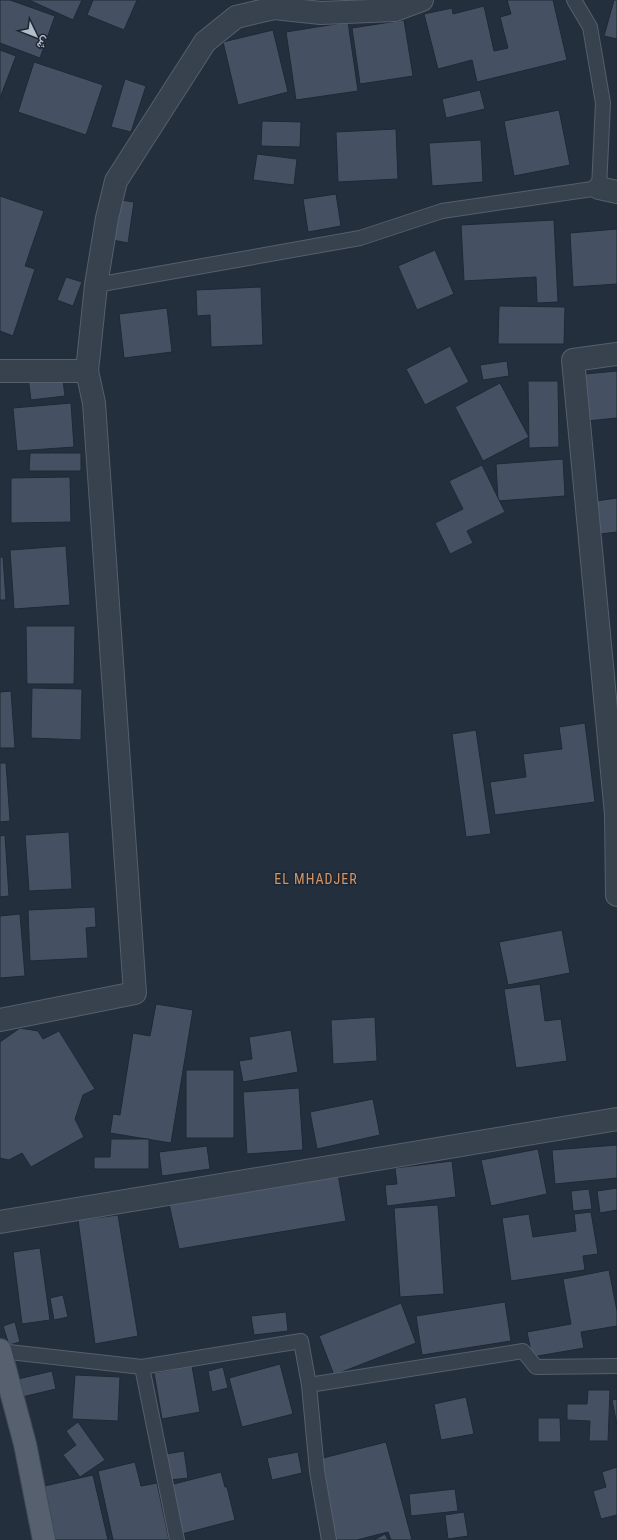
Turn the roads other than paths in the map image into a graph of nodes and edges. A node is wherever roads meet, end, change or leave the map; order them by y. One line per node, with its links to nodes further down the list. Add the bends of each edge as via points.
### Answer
1 (422, 0): 3 (street, via 395,10 321,13 274,8)
2 (574, 0): 4 (lane, via 590,27 603,103)
3 (241, 9): 5 (street, via 206,42 116,180)
4 (608, 190): 5 (lane, via 442,210 360,238)
5 (96, 285): 7 (street)
6 (617, 354): 9 (street, via 573,360 616,814)
7 (87, 370): 8 (street); 10 (street, via 94,403 135,993)
8 (0, 371)
9 (617, 895)
10 (0, 1020)
11 (617, 1120): 12 (street)
12 (0, 1222)
13 (0, 1350): 15 (lane); 17 (main road, via 25,1444)
14 (617, 1366): 16 (lane, via 536,1367 523,1351)
15 (142, 1368): 16 (lane, via 301,1341); 18 (lane)
16 (309, 1385): 19 (lane, via 317,1471)
17 (44, 1540)
18 (177, 1540)
19 (329, 1540)

